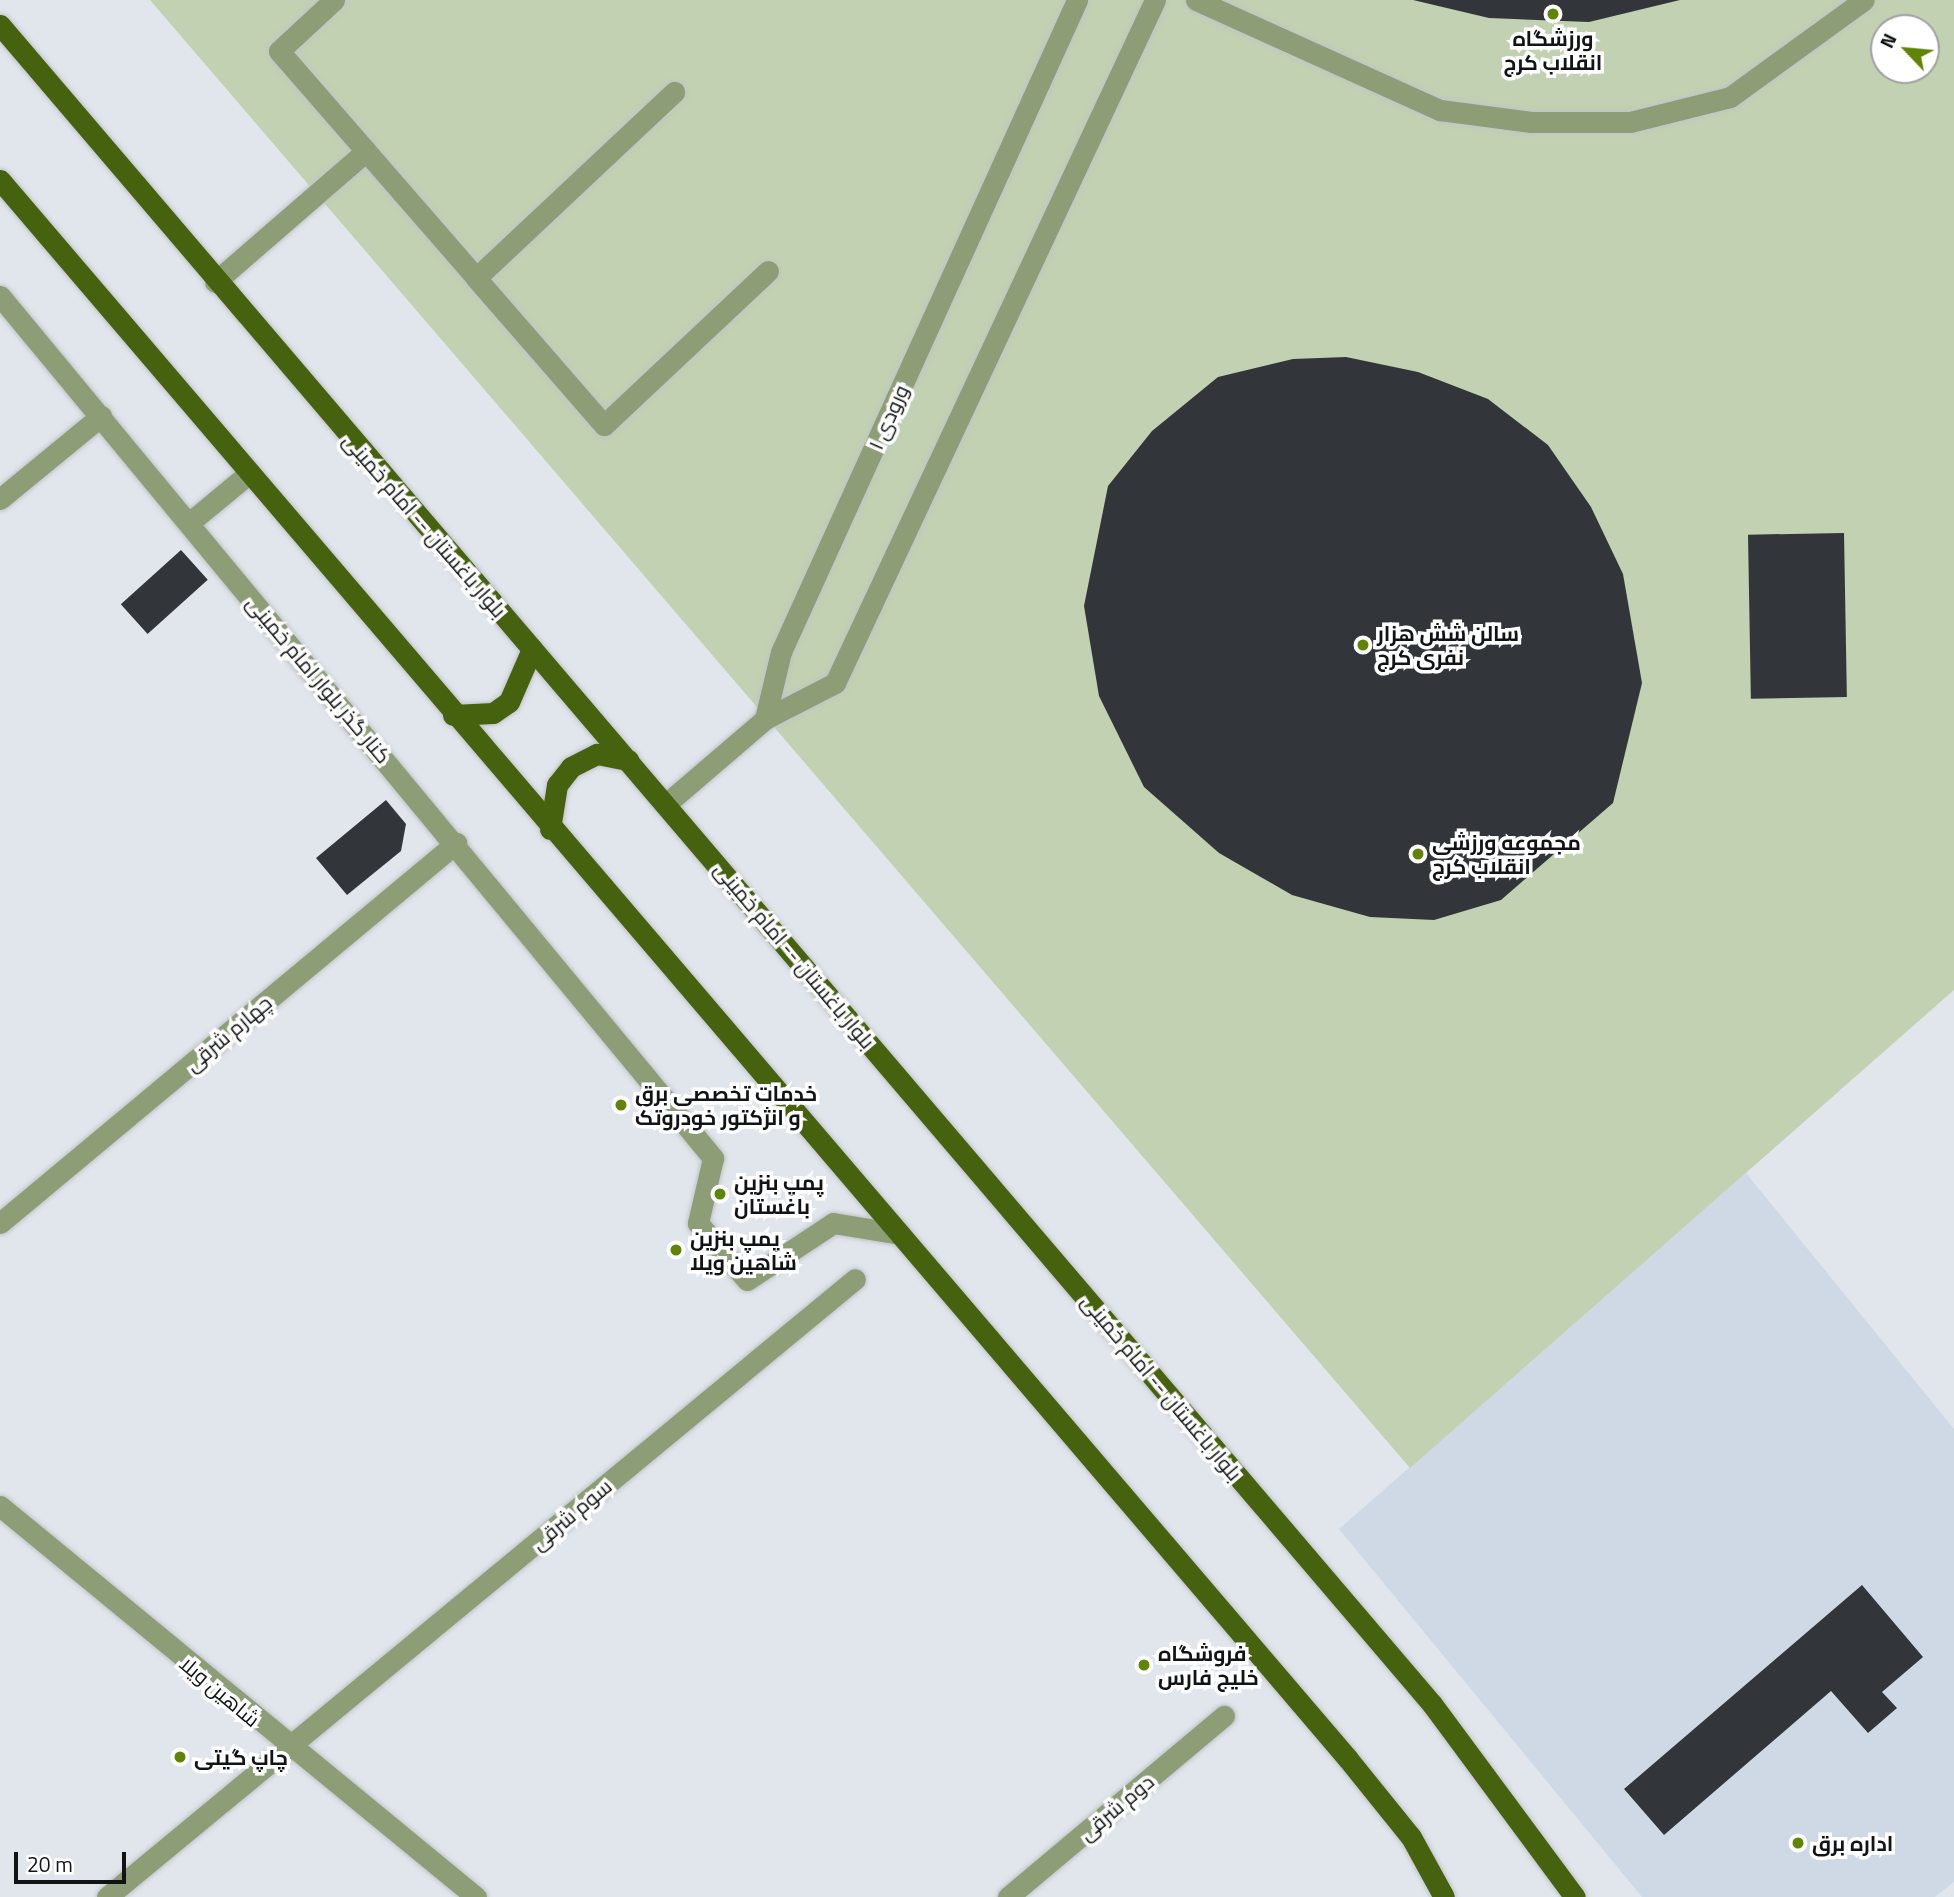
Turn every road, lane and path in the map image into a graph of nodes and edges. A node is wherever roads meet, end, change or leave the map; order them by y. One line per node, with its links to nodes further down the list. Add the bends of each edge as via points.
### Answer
1 (334, 0): 8 (street, via 279,51)
2 (1077, 0): 20 (street, ورودی ۱, via 781,652)
3 (1155, 0): 20 (street, via 835,683)
4 (1196, 0): 5 (street, via 1440,110 1531,122 1630,122 1730,97)
5 (1864, 0)
6 (0, 25): 12 (main road, بلوار باغستان -- امام خمینی)
7 (674, 92): 11 (street)
8 (366, 151): 11 (street); 12 (street)
9 (0, 180): 15 (main road)
10 (768, 271): 11 (street, via 604,425)
11 (476, 278)
12 (215, 282): 18 (main road, بلوار باغستان -- امام خمینی)
13 (0, 296): 14 (street, کنار گذر بلوار امام خمینی)
14 (101, 416): 16 (street); 17 (street, کنار گذر بلوار امام خمینی)
15 (247, 475): 17 (street); 19 (main road)
16 (0, 499)
17 (189, 523): 24 (street, کنار گذر بلوار امام خمینی)
18 (532, 649): 19 (main road, via 509,702 493,713); 21 (main road, بلوار باغستان -- امام خمینی)
19 (453, 715): 23 (main road)
20 (765, 719): 22 (street)
21 (628, 760): 22 (main road, بلوار باغستان -- امام خمینی); 23 (main road, via 597,754 571,767 557,785)
22 (666, 804): 35 (main road, بلوار باغستان -- امام خمینی, via 1432,1704)
23 (550, 829): 26 (main road)
24 (456, 843): 25 (street, چهارم شرقی); 26 (street, کنار گذر بلوار امام خمینی, via 713,1158 698,1223 747,1280 833,1223)
25 (0, 1223)
26 (900, 1234): 34 (main road, via 1348,1759 1411,1837)
27 (855, 1279): 30 (street, سوم شرقی)
28 (0, 1506): 30 (street, شاهین ویلا)
29 (1224, 1716): 33 (street, دوم شرقی)
30 (288, 1748): 31 (street, سوم شرقی); 32 (street, شاهین ویلا)
31 (107, 1897)
32 (476, 1897)
33 (1008, 1897)
34 (1444, 1897)
35 (1575, 1897)

